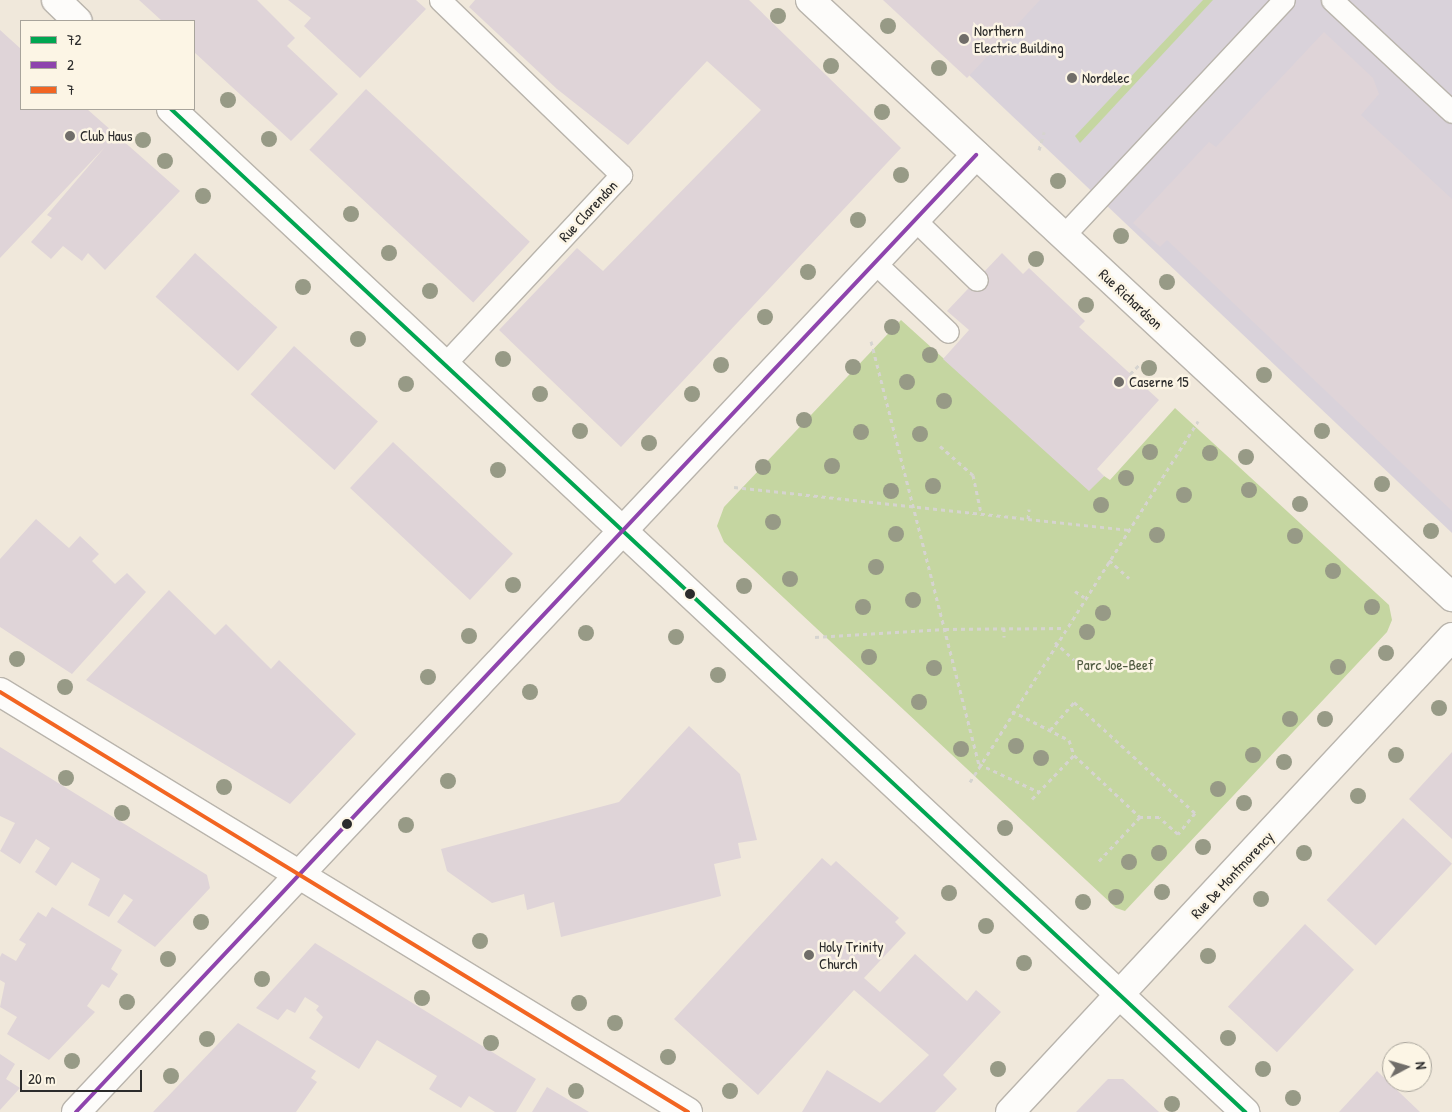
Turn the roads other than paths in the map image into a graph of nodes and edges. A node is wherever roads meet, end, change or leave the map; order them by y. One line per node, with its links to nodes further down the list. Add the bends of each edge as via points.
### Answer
1 (56, 0): 6 (street)
2 (440, 0): 15 (lane, Rue Clarendon, via 621,175)
3 (810, 0): 9 (street, Rue Richardson)
4 (1284, 0): 11 (lane)
5 (1332, 0): 8 (lane)
6 (77, 20)
7 (172, 110): 15 (street)
8 (1452, 112)
9 (976, 155): 10 (street); 11 (street, Rue Richardson)
10 (915, 220): 12 (street); 13 (lane)
11 (1063, 236): 17 (street, Rue Richardson)
12 (875, 263): 14 (lane); 16 (street)
13 (977, 280)
14 (948, 332)
15 (444, 365): 16 (street)
16 (623, 530): 20 (street); 21 (street)
17 (1452, 597)
18 (1452, 636): 21 (street, Rue De Montmorency)
19 (0, 692): 20 (street)
20 (299, 875): 22 (street); 23 (street)
21 (1122, 995): 24 (street, Rue De Montmorency); 25 (street)
22 (76, 1112)
23 (688, 1112)
24 (1010, 1112)
25 (1244, 1112)

